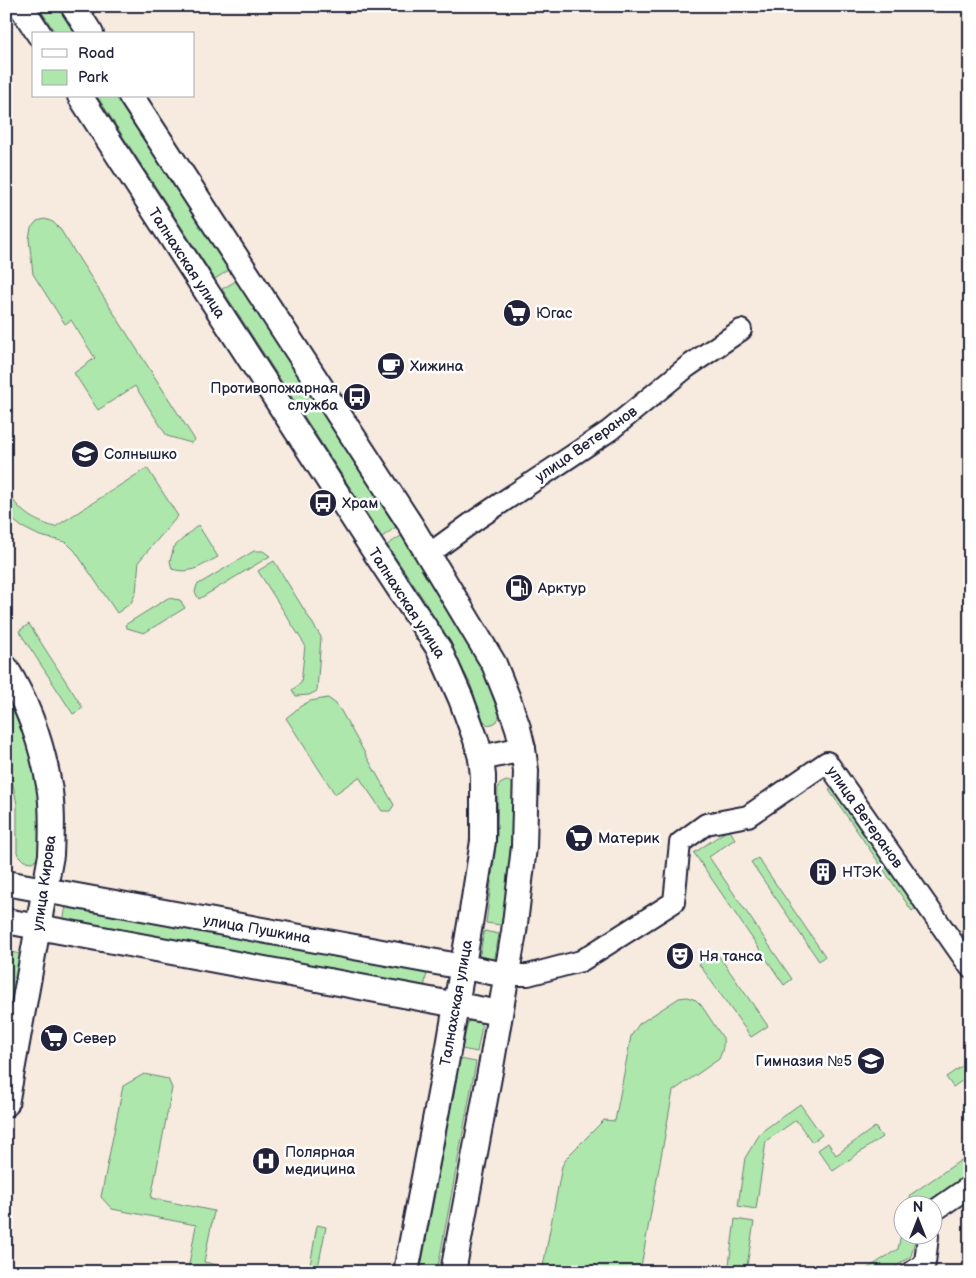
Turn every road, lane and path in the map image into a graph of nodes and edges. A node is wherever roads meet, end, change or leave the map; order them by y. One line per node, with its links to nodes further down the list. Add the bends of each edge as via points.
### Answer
1 (21, 6): 3 (street)
2 (73, 6): 4 (street)
3 (38, 32)
4 (90, 32)
5 (81, 98): 11 (street, Талнахская улица, via 439,649 461,699)
6 (132, 98): 8 (street)
7 (741, 330): 8 (street, улица Ветеранов, via 687,367 609,431)
8 (429, 554): 10 (street, via 494,664)
9 (6, 668): 13 (street, улица Кирова, via 41,747 49,786 52,854)
10 (523, 748): 11 (street); 18 (street, via 526,771 524,847)
11 (481, 758): 16 (street, Талнахская улица, via 483,841)
12 (6, 883): 13 (street, улица Пушкина)
13 (45, 890): 15 (street, улица Кирова); 16 (street, улица Пушкина)
14 (6, 922): 15 (street)
15 (38, 927): 19 (street); 21 (street, улица Кирова)
16 (463, 966): 18 (street, улица Пушкина); 19 (street, Талнахская улица)
17 (970, 968): 18 (street, улица Ветеранов, via 827,762 748,816 706,824 680,843 674,902 582,960 528,975)
18 (507, 975): 20 (street)
19 (456, 1005): 20 (street); 25 (street, Талнахская улица)
20 (500, 1013): 26 (street)
21 (6, 1104)
22 (970, 1186): 23 (street)
23 (944, 1204)
24 (927, 1246): 27 (street, via 925,1263)
25 (406, 1272)
26 (453, 1272)
27 (912, 1272)

